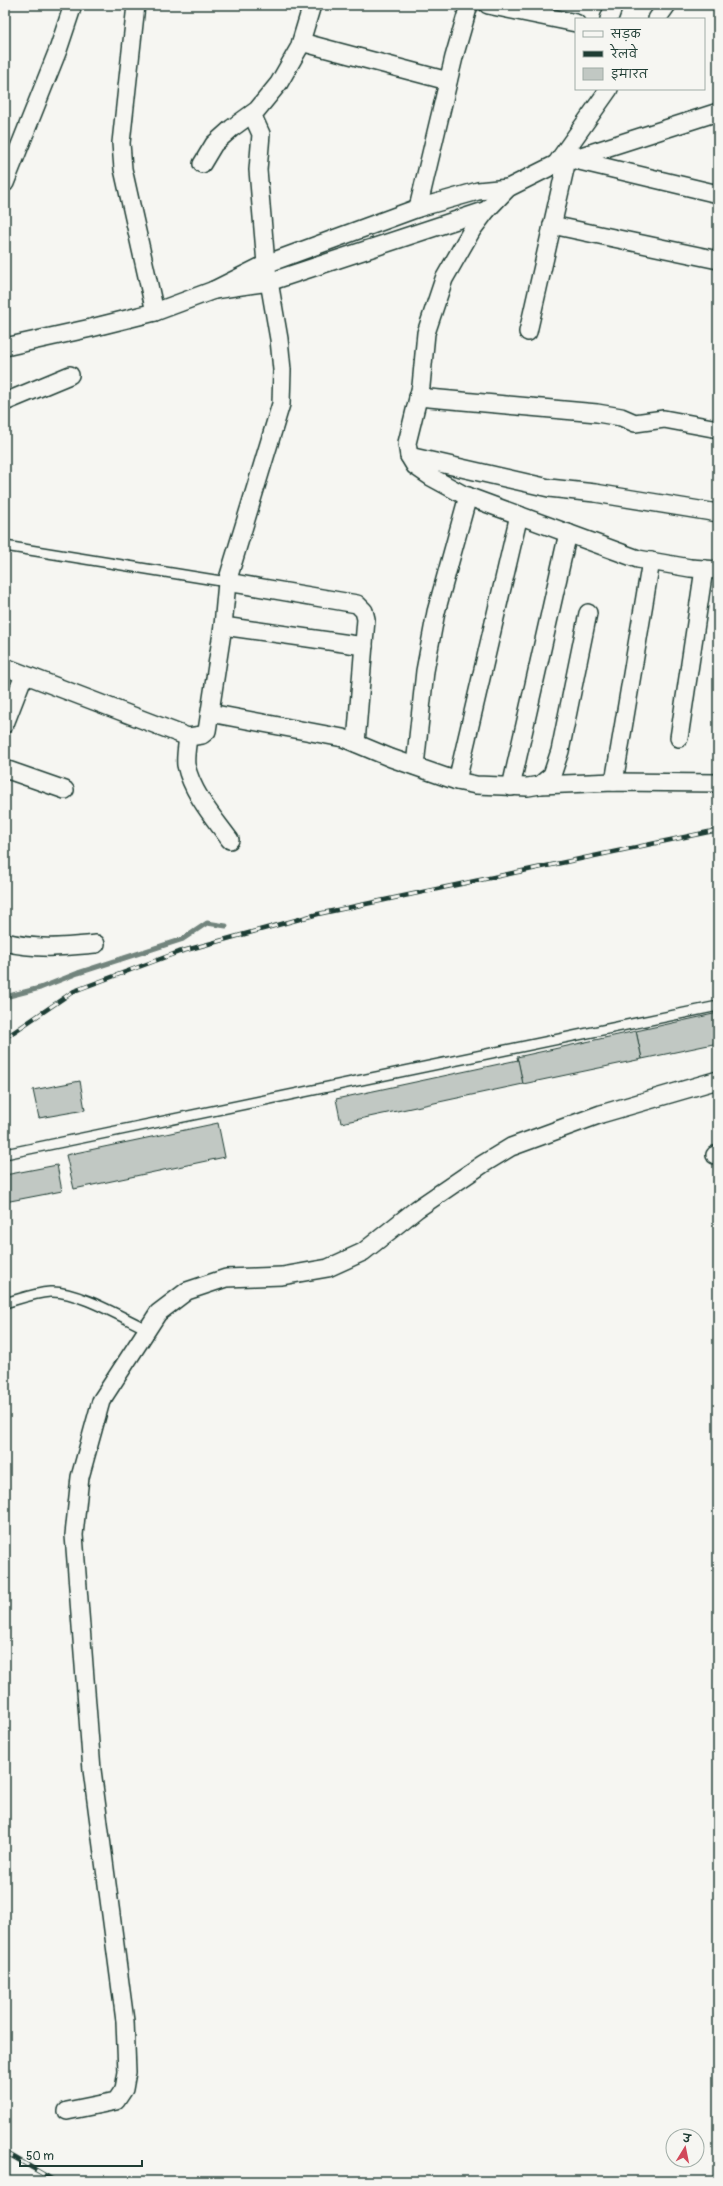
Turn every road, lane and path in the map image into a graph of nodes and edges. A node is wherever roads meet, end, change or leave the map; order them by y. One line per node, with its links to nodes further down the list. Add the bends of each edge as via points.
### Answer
1 (73, 5): 18 (street, via 58,50)
2 (136, 5): 28 (street, via 121,143 123,170)
3 (312, 5): 11 (street)
4 (469, 5): 12 (street)
5 (488, 5): 10 (street)
6 (614, 5): 8 (street)
7 (667, 5): 9 (street)
8 (609, 18)
9 (658, 18)
10 (575, 22)
11 (301, 42): 12 (street); 15 (street, via 279,83)
12 (448, 81): 21 (street)
13 (608, 90): 16 (street)
14 (718, 112): 16 (street)
15 (252, 114): 17 (street, via 214,144); 25 (street, via 260,134 258,170)
16 (565, 161): 19 (street); 20 (street); 23 (street)
17 (202, 164)
18 (5, 183)
19 (508, 188): 21 (street, via 478,191); 22 (street)
20 (718, 194)
21 (418, 208): 25 (street)
22 (487, 210): 26 (street); 32 (street, via 472,230 444,279 426,333)
23 (552, 225): 24 (street); 29 (street)
24 (718, 260)
25 (266, 264): 26 (street); 27 (street)
26 (269, 282): 27 (street); 43 (street, via 282,370 281,404)
27 (214, 290): 28 (street)
28 (155, 312): 30 (street)
29 (528, 332)
30 (5, 347)
31 (70, 374): 33 (street)
32 (418, 397): 34 (street, via 597,413 621,417 640,424 664,419 677,420); 35 (street, via 407,443)
33 (5, 402)
34 (718, 429)
35 (409, 456): 36 (street, via 415,466 431,478); 37 (street, via 549,488)
36 (468, 496): 38 (street); 54 (street, via 436,612 425,671)
37 (718, 512)
38 (519, 515): 39 (street); 56 (street)
39 (568, 533): 41 (street, via 638,559); 60 (street)
40 (5, 546): 43 (lane)
41 (651, 561): 42 (street); 57 (street)
42 (711, 569): 52 (street)
43 (228, 582): 45 (street); 46 (street, via 356,604 364,611 366,619)
44 (588, 613): 59 (street, via 560,752 552,775)
45 (223, 626): 46 (street); 49 (street)
46 (364, 646): 53 (street)
47 (5, 667): 48 (street)
48 (24, 674): 50 (street); 51 (street)
49 (210, 713): 51 (street, via 207,731 202,735); 53 (street, via 343,738)
50 (5, 724)
51 (188, 737): 62 (street, via 186,764 191,778 203,802)
52 (680, 738)
53 (356, 743): 54 (street)
54 (415, 766): 56 (street)
55 (5, 769): 61 (street)
56 (457, 781): 60 (street)
57 (614, 782): 58 (street); 59 (street)
58 (718, 783)
59 (540, 785): 60 (street)
60 (511, 787)
61 (65, 790)
62 (230, 840)
63 (5, 942): 64 (street, via 27,947 52,948)
64 (96, 944)
65 (718, 1006): 67 (lane)
66 (718, 1080): 69 (street, via 601,1114 511,1147 417,1209 363,1252 328,1268 282,1276 226,1278 186,1290 158,1313)
67 (5, 1154)
68 (5, 1303): 69 (lane, via 50,1292 63,1292 76,1295)
69 (148, 1329): 70 (street, via 101,1401 80,1477 74,1535 92,1770 125,2021 127,2072 124,2089 116,2101)
70 (67, 2110)

